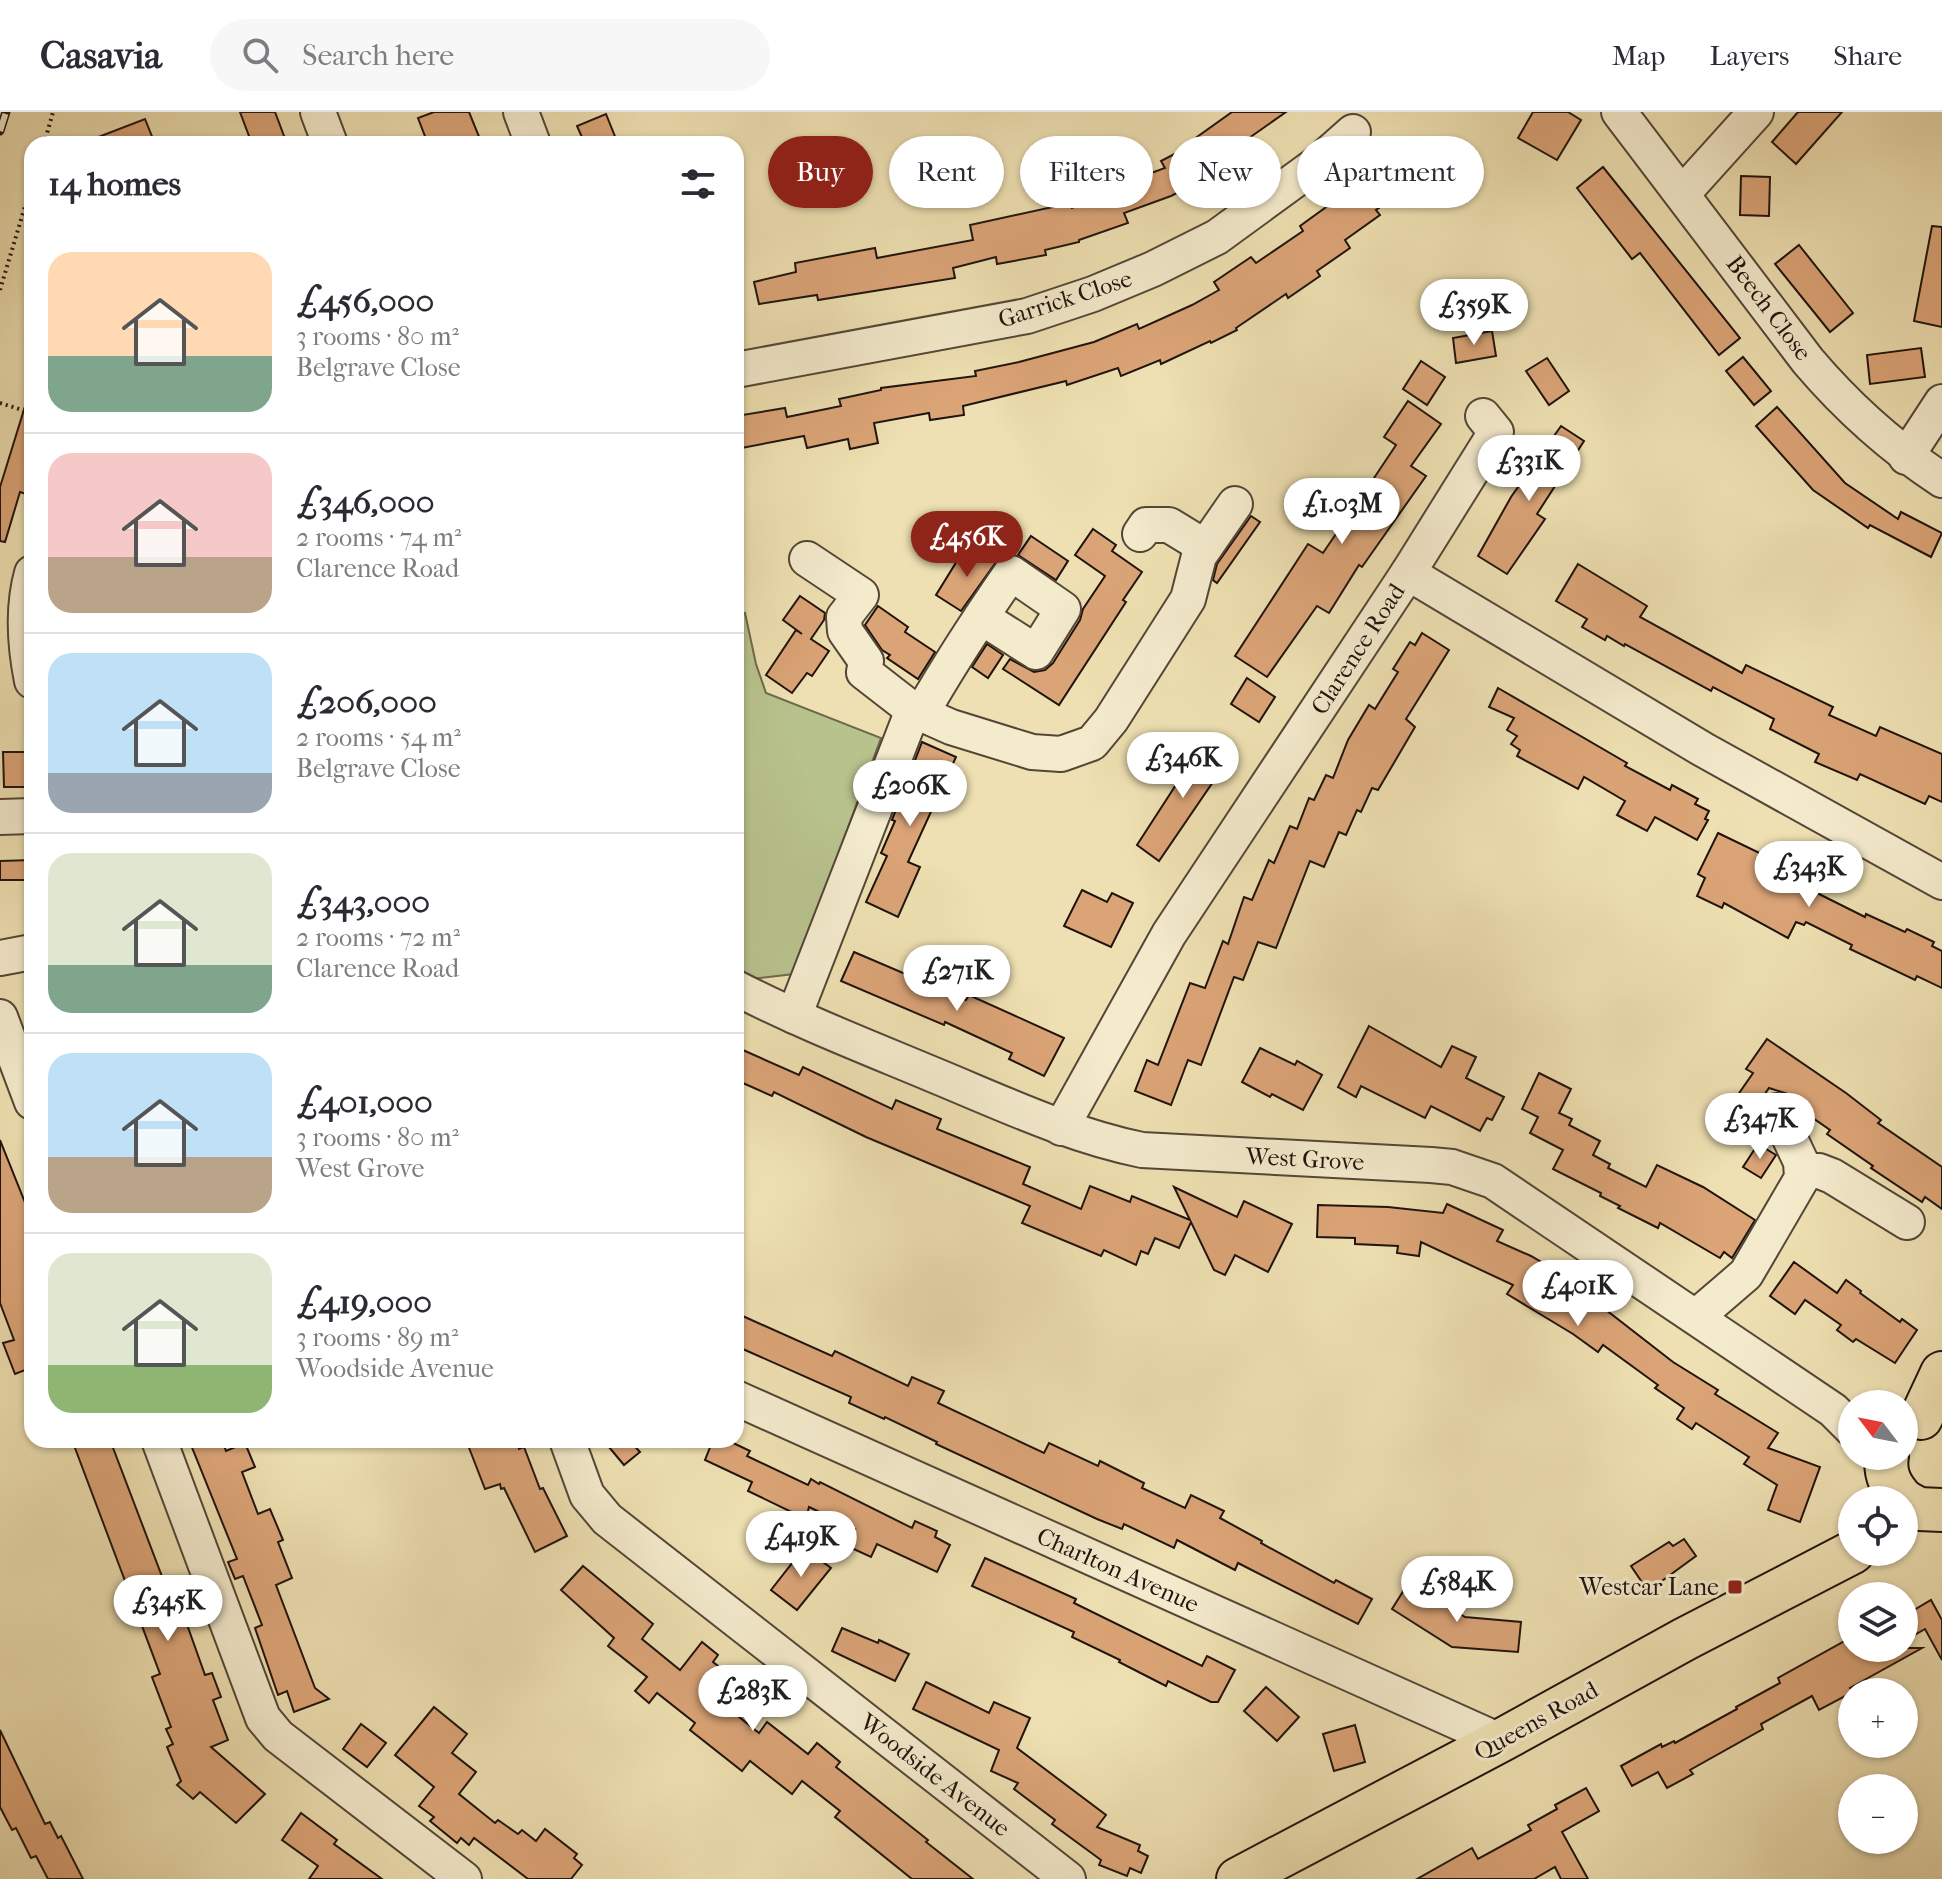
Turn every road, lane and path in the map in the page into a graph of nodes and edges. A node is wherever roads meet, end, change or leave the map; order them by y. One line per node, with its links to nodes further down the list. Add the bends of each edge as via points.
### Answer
1 (53, 112): 7 (path)
2 (318, 112): 8 (street)
3 (521, 112): 9 (street)
4 (1619, 112): 10 (street, Beech Close)
5 (1756, 112): 10 (street)
6 (1353, 132): 13 (street, Garrick Close, via 1217,237 1093,294 1027,316)
7 (46, 136)
8 (327, 136)
9 (530, 136)
10 (1683, 193): 18 (street, Beech Close, via 1808,361)
11 (24, 210): 12 (path)
12 (0, 290)
13 (744, 369)
14 (1942, 402): 18 (street)
15 (0, 403): 16 (path)
16 (24, 410)
17 (1483, 416): 24 (street, via 1496,432)
18 (1906, 457): 19 (street, Beech Close)
19 (1942, 480)
20 (1235, 504): 23 (street)
21 (1140, 534): 23 (street, via 1146,525 1169,525)
22 (807, 559): 26 (street, via 861,595 844,617 845,631 866,661 864,672)
23 (1200, 561): 26 (street, via 1188,599 1092,743 1061,754 1032,752)
24 (1408, 573): 29 (street, Clarence Road, via 1704,750); 37 (street, Clarence Road, via 1169,934)
25 (981, 617): 26 (street)
26 (917, 712): 33 (street)
27 (24, 816): 28 (street)
28 (0, 817)
29 (1942, 882)
30 (24, 954): 31 (street)
31 (0, 958)
32 (744, 992): 33 (street, West Grove)
33 (794, 1016): 37 (street, West Grove)
34 (0, 1017): 35 (street)
35 (24, 1081)
36 (1777, 1111): 38 (street)
37 (1061, 1128): 40 (street, West Grove, via 1142,1150 1431,1165 1472,1173 1512,1192)
38 (1802, 1171): 39 (street, via 1832,1176); 40 (street, via 1795,1193 1746,1274)
39 (1907, 1222)
40 (1696, 1317): 43 (street, West Grove)
41 (1942, 1373): 46 (main road)
42 (744, 1402): 48 (street, Charlton Avenue)
43 (1838, 1414)
44 (162, 1448): 49 (street, via 263,1718 278,1736)
45 (570, 1448): 50 (street, Woodside Avenue, via 587,1495 607,1519)
46 (1905, 1475)
47 (1838, 1556): 48 (main road, Queens Road)
48 (1500, 1741): 51 (main road, Queens Road)
49 (464, 1879)
50 (1068, 1879)
51 (1238, 1879)

